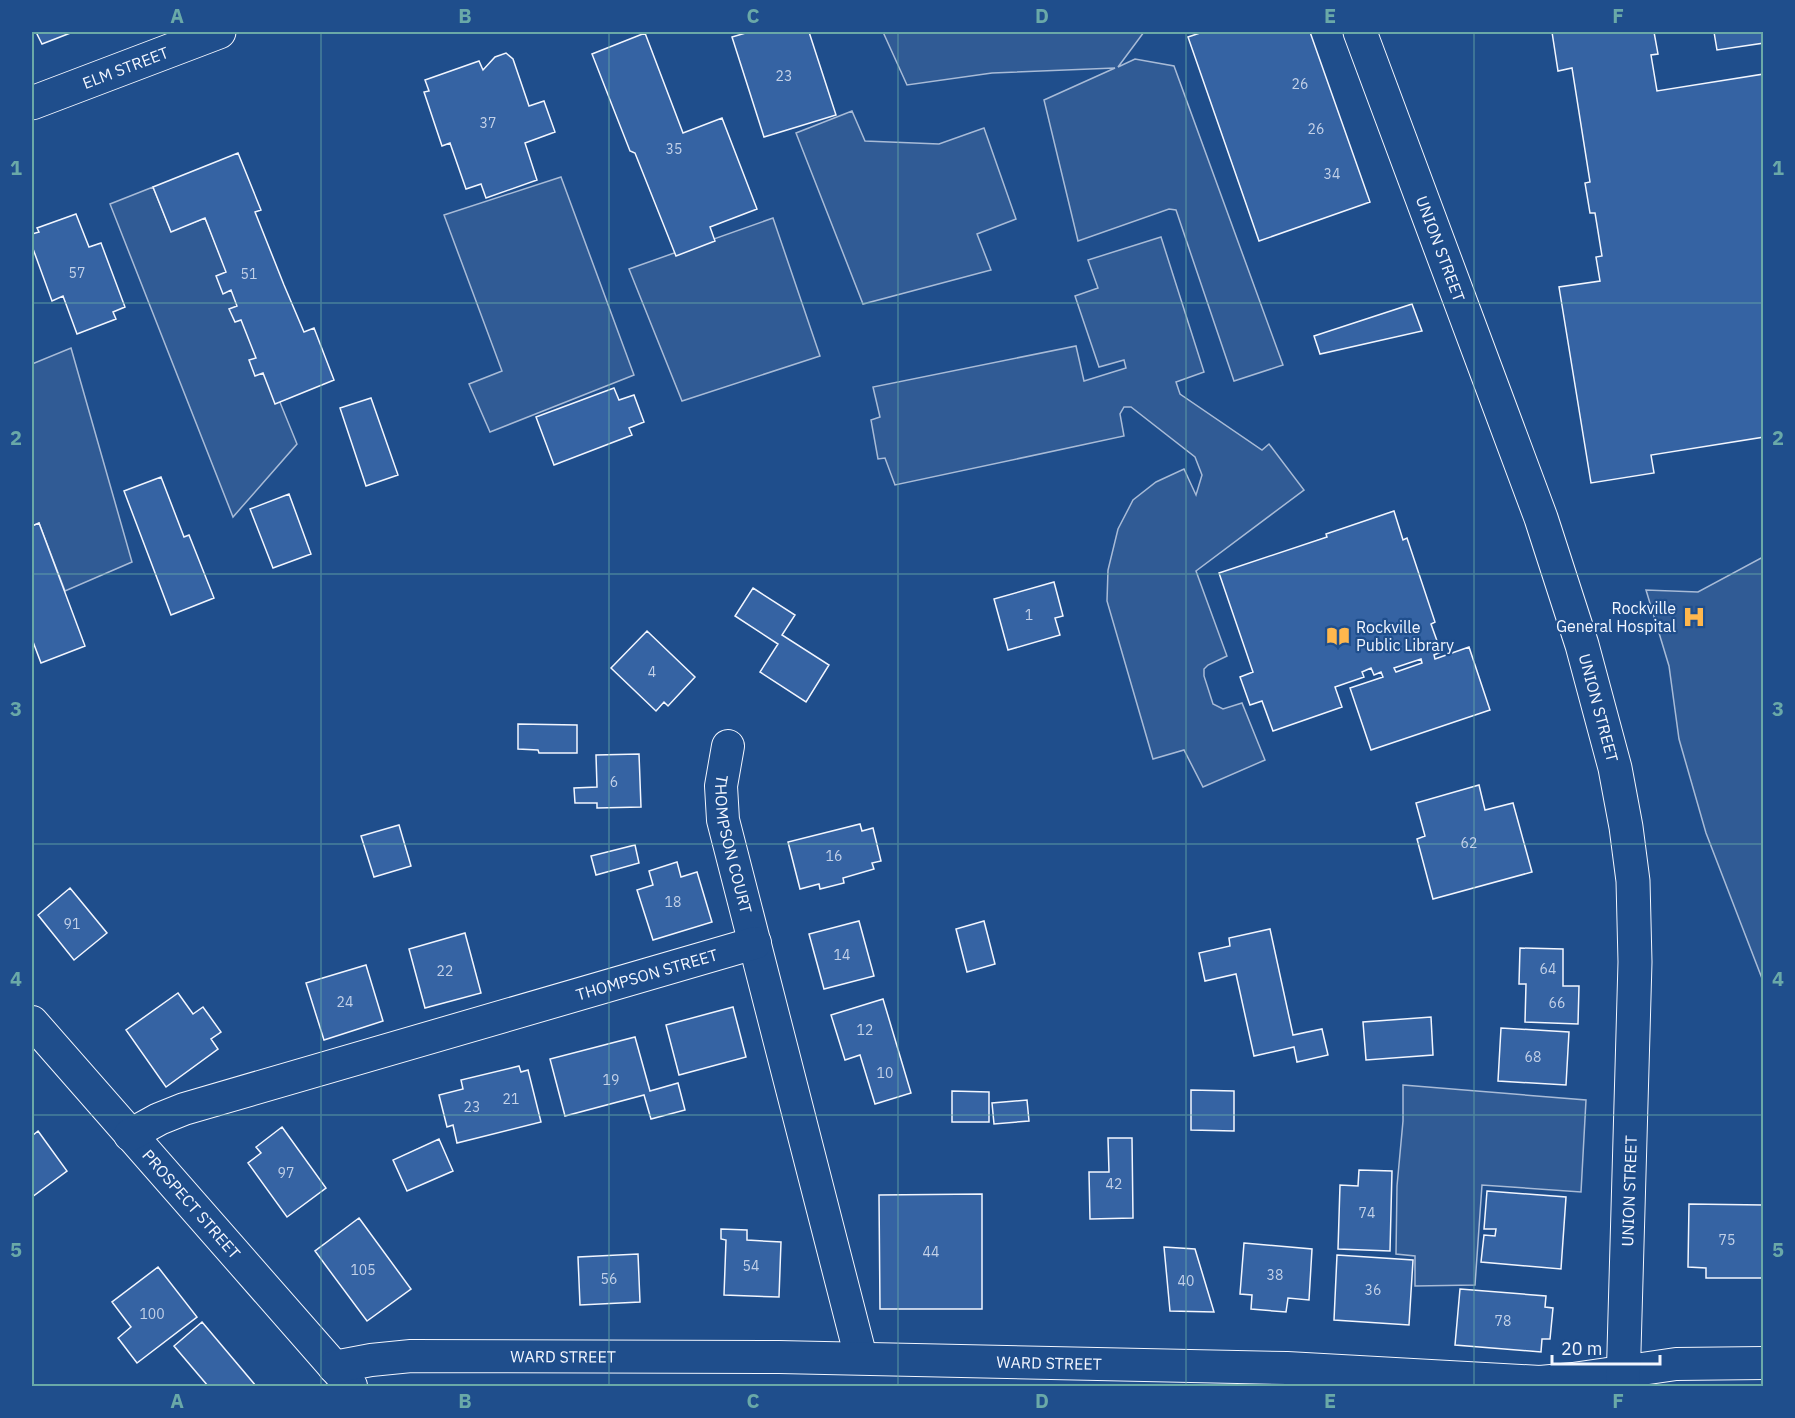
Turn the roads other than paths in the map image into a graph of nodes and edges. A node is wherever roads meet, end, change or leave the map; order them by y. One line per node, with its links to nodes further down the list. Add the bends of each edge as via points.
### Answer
1 (219, 32): 3 (main road, ELM STREET)
2 (1360, 32): 11 (main road, UNION STREET, via 1541,518 1582,645 1615,768 1633,881 1635,962)
3 (32, 103)
4 (728, 746): 5 (street, THOMPSON COURT, via 721,805)
5 (754, 943): 7 (street, THOMPSON STREET, via 184,1109); 8 (street)
6 (32, 1022): 7 (street, PROSPECT STREET)
7 (130, 1135): 10 (street, PROSPECT STREET)
8 (861, 1359): 10 (street, WARD STREET, via 449,1355 385,1358); 11 (street, WARD STREET, via 1287,1368 1540,1382)
9 (1764, 1364): 11 (street, WARD STREET, via 1676,1365)
10 (342, 1377)
11 (1623, 1379)

